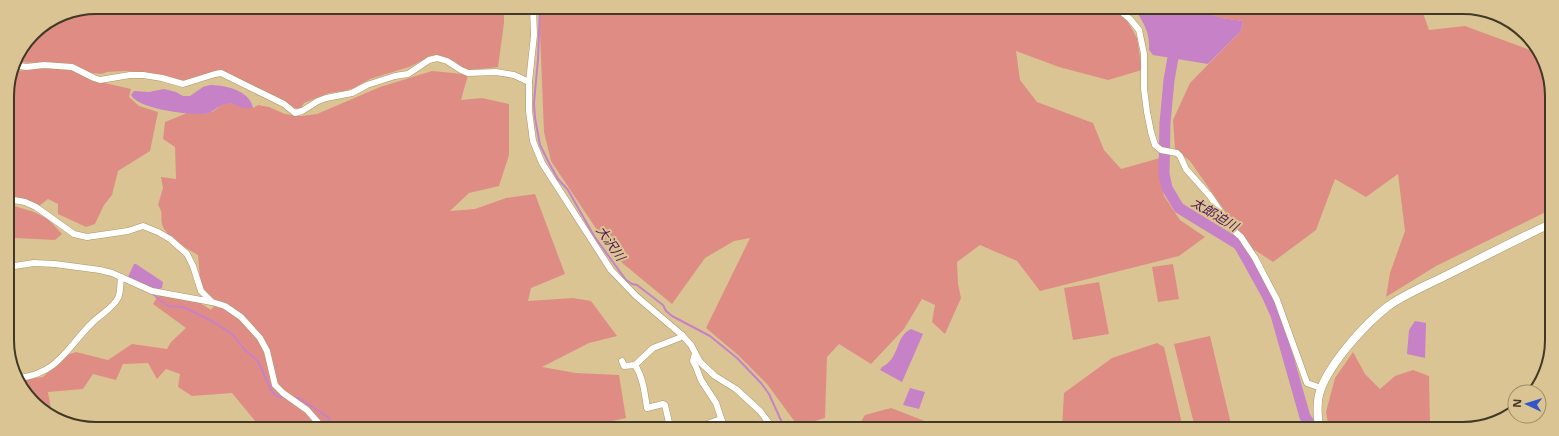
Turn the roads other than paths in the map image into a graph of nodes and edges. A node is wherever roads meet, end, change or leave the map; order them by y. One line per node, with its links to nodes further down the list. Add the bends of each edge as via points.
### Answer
1 (533, 14): 4 (street)
2 (1124, 14): 15 (street, via 1139,30 1144,54 1144,89 1155,144 1161,150 1180,156 1186,168 1210,196 1232,229 1241,237 1277,300 1307,382)
3 (19, 66): 4 (street, via 72,67 100,80 143,75 183,84 221,73 295,112 326,98 352,93 384,79 408,74 429,60 437,58 468,73 496,72 514,75)
4 (530, 82): 10 (street, via 528,111 537,153 542,163 611,270 636,296)
5 (14, 200): 9 (street, via 36,207 74,234 88,237 143,226 158,232 187,254 201,291)
6 (1545, 227): 15 (street, via 1388,306 1363,329 1329,373)
7 (14, 266): 8 (street, via 34,263 55,264 100,270)
8 (121, 277): 9 (street, via 152,291); 14 (street, via 120,293 113,305 92,323 52,367 35,376)
9 (212, 302): 17 (street, via 236,313 260,338 267,351 275,385)
10 (682, 335): 11 (street); 13 (street, via 653,348)
11 (691, 345): 16 (street, via 696,354 693,361 701,380 716,403); 21 (street, via 700,362 760,411)
12 (622, 361): 13 (street, via 626,367)
13 (635, 365): 18 (street, via 647,408 665,405)
14 (23, 378)
15 (1321, 388): 22 (street, via 1318,397)
16 (721, 419): 19 (street); 20 (street)
17 (318, 422)
18 (669, 422)
19 (713, 422)
20 (722, 422)
21 (768, 422)
22 (1318, 422)

